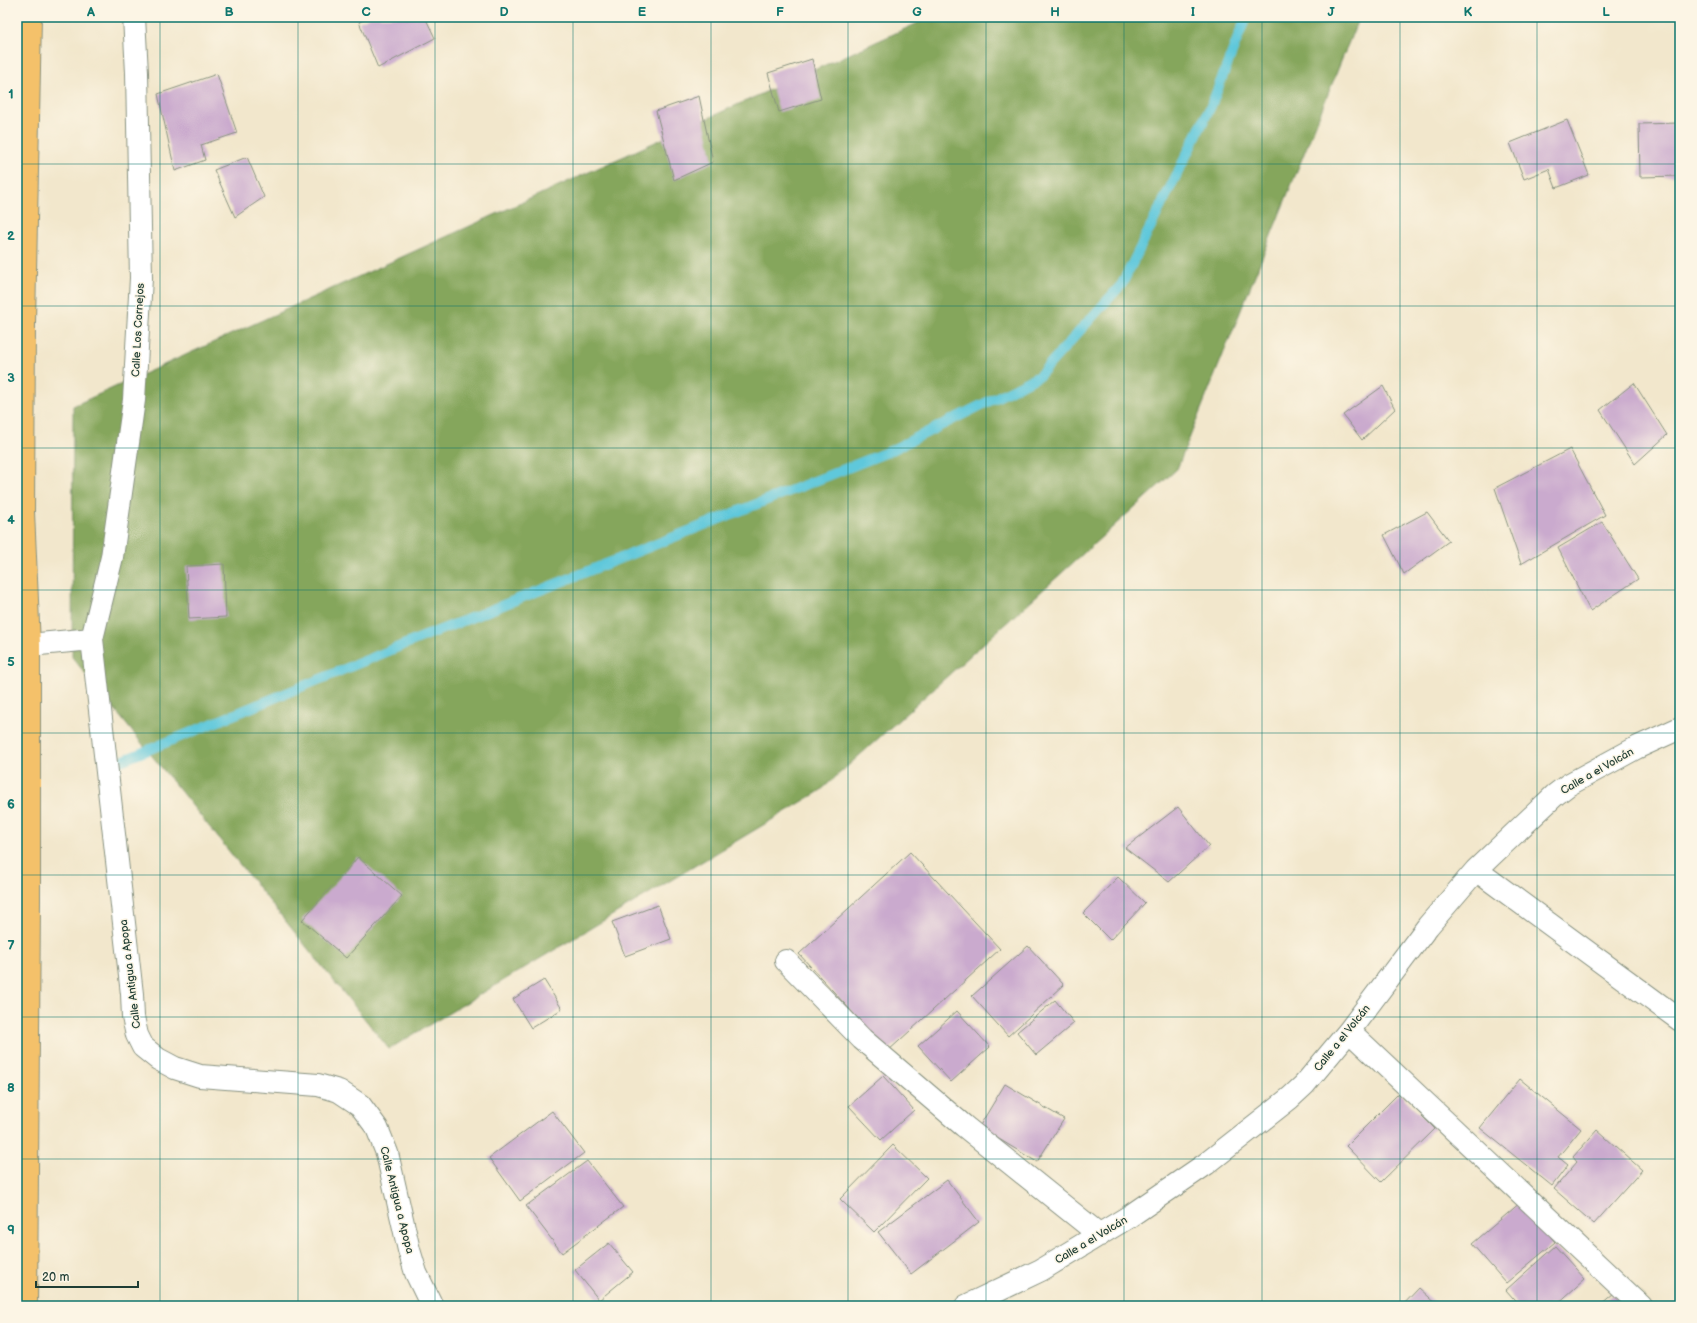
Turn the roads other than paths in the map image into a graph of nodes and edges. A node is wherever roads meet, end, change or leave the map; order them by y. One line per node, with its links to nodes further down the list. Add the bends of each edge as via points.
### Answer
1 (30, 17): 4 (highway, via 23,512)
2 (134, 17): 3 (street, Calle Los Cornejos, via 141,278 134,400 112,557)
3 (92, 639): 4 (street); 12 (street, Calle Antigua a Apopa, via 133,1017 143,1047 175,1068 200,1076 318,1085 339,1092 360,1105 378,1128 387,1153 409,1250 416,1273)
4 (29, 645): 11 (highway)
5 (1680, 728): 6 (street, Calle a el Volcán, via 1636,748 1568,785)
6 (1476, 870): 8 (street); 9 (street, Calle a el Volcán, via 1428,926)
7 (786, 961): 10 (street, via 862,1039 964,1126)
8 (1680, 1020)
9 (1349, 1031): 10 (street, Calle a el Volcán, via 1290,1098 1206,1164); 14 (street)
10 (1100, 1234): 13 (street, Calle a el Volcán, via 1041,1270)
11 (26, 1306)
12 (432, 1306)
13 (966, 1306)
14 (1641, 1306)

